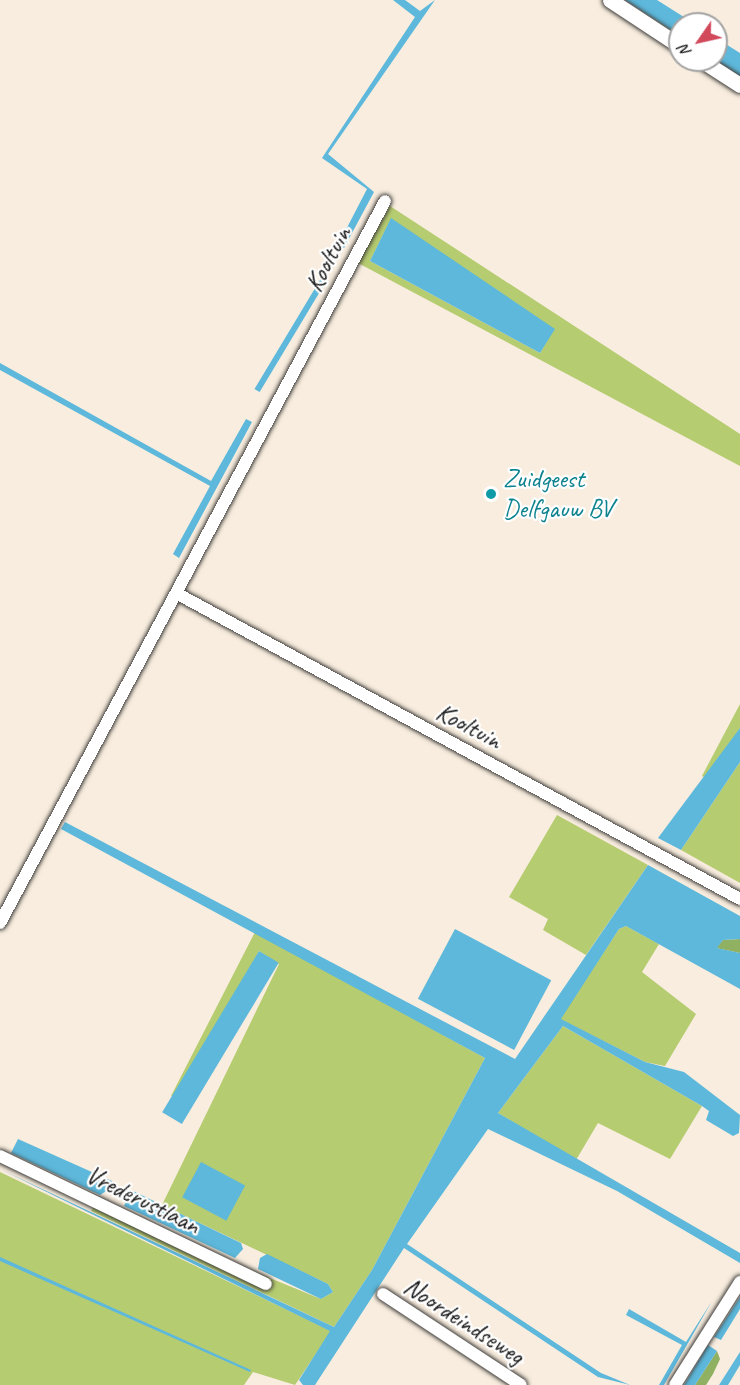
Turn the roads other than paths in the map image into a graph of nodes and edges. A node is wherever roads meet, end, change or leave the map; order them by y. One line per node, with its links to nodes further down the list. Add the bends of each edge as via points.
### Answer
1 (610, 0): 2 (street)
2 (668, 38)
3 (719, 72): 4 (street)
4 (740, 86)
5 (385, 201): 6 (street, Kooltuin)
6 (176, 593): 7 (street, Kooltuin); 8 (street, Kooltuin)
7 (740, 899)
8 (0, 922)
9 (0, 1156): 11 (street, Vrederustlaan)
10 (740, 1282): 14 (street)
11 (266, 1284)
12 (383, 1294): 13 (street, Noordeindseweg)
13 (521, 1385)
14 (675, 1385)

